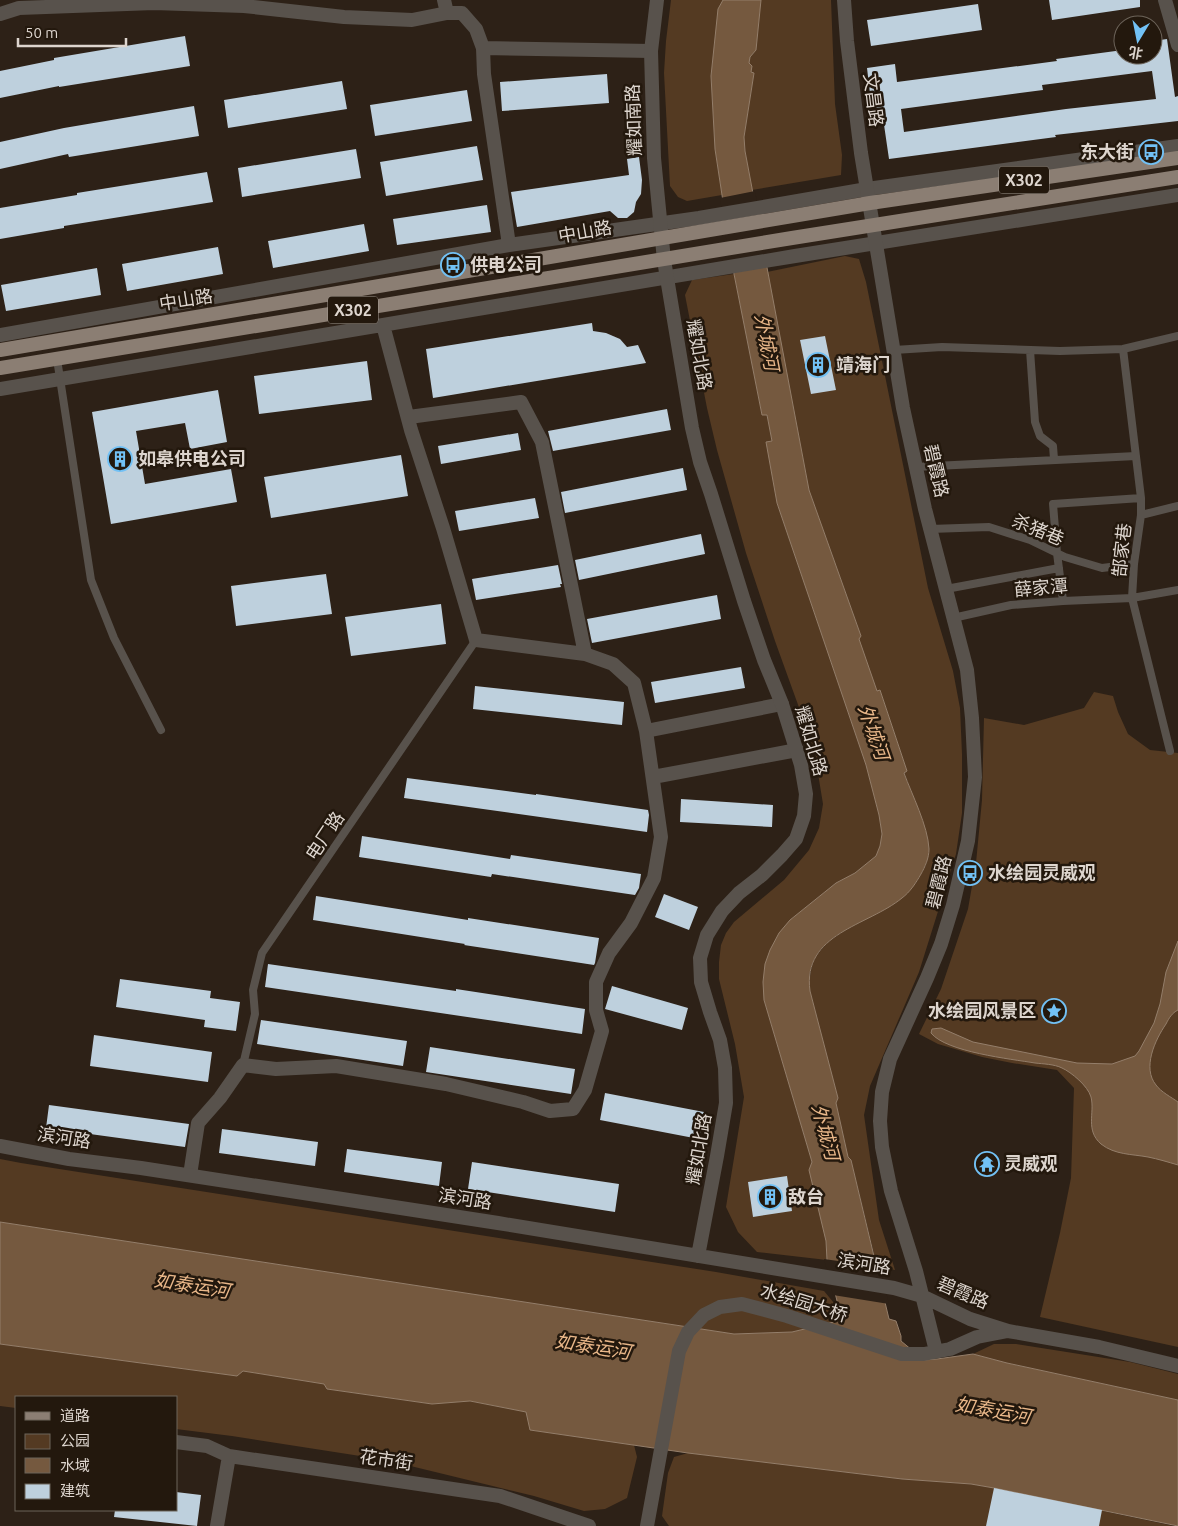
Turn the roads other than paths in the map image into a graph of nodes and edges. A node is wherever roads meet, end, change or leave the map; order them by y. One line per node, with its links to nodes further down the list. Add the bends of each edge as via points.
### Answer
1 (657, 0): 10 (street, 耀如南路)
2 (844, 0): 14 (street, 文昌路, via 846,41)
3 (153, 2): 4 (street); 6 (street, via 412,20)
4 (19, 4): 7 (street)
5 (1170, 5): 8 (street)
6 (446, 6): 9 (street, via 462,13 476,29)
7 (0, 14)
8 (1178, 45)
9 (483, 48): 10 (street); 22 (street)
10 (651, 51): 18 (street, 耀如南路, via 654,158)
11 (1178, 146): 14 (street)
12 (1178, 158): 16 (main road, 中山路 / X302)
13 (1178, 177): 19 (main road, 中山路 / X302)
14 (867, 189): 16 (street, 文昌路); 17 (street)
15 (1178, 196): 21 (street)
16 (870, 203): 17 (main road, 中山路 / X302); 19 (street, 碧霞路)
17 (788, 210): 18 (street); 20 (main road, 中山路 / X302, via 702,232)
18 (660, 223): 20 (street, 耀如南路); 22 (street)
19 (874, 226): 21 (street, 碧霞路); 23 (main road, 中山路 / X302)
20 (662, 238): 23 (street, 耀如北路); 29 (main road, 中山路 / X302)
21 (876, 244): 24 (street); 30 (street, 碧霞路)
22 (509, 245): 26 (street)
23 (664, 260): 24 (street, 耀如北路); 32 (main road, 中山路 / X302)
24 (666, 278): 25 (street); 54 (street, 耀如北路, via 700,462 764,660)
25 (383, 325): 34 (street); 36 (street)
26 (0, 335)
27 (1178, 336): 28 (lane)
28 (1123, 349): 31 (lane); 37 (lane, 郜家巷)
29 (0, 350)
30 (894, 350): 31 (lane, via 942,347); 39 (street, 碧霞路)
31 (1030, 350): 38 (lane, via 1035,422 1040,436 1053,446)
32 (57, 359): 33 (main road, 中山路 / X302); 34 (lane)
33 (0, 368)
34 (61, 380): 35 (street); 55 (lane, via 91,580 114,638)
35 (0, 389)
36 (409, 417): 52 (street); 53 (street, via 521,402 542,442)
37 (1136, 456): 38 (lane); 40 (lane, 郜家巷)
38 (1054, 459): 39 (lane)
39 (915, 466): 43 (street, 碧霞路)
40 (1142, 498): 42 (lane, 郜家巷); 44 (lane, via 1053,504)
41 (1178, 506): 42 (lane)
42 (1141, 515): 45 (lane, 郜家巷)
43 (930, 529): 44 (lane, 杀猪巷, via 989,527); 47 (street, 碧霞路)
44 (1057, 553): 45 (lane, 杀猪巷, via 1102,568); 46 (lane)
45 (1134, 564): 49 (lane, 郜家巷)
46 (1058, 568): 47 (lane); 50 (lane)
47 (946, 589): 51 (street, 碧霞路)
48 (1178, 590): 49 (lane, 薛家潭)
49 (1132, 598): 50 (lane, 薛家潭); 58 (lane, 郜家巷)
50 (1063, 601): 51 (lane, 薛家潭, via 1011,605)
51 (953, 618): 64 (street, 碧霞路, via 967,670 972,718 975,777 972,819 941,944 890,1059 882,1092 880,1120 890,1191)
52 (476, 640): 53 (street); 60 (lane, 电厂路, via 262,953 253,990 255,1014)
53 (584, 654): 56 (street, via 613,664 634,683)
54 (782, 704): 56 (street); 57 (street, 耀如北路)
55 (161, 730)
56 (646, 731): 59 (street)
57 (797, 750): 59 (street); 63 (street, 耀如北路, via 806,794 804,816 796,839 722,911 707,935 700,958 701,982 720,1040 726,1103)
58 (1170, 751)
59 (653, 777): 60 (street, via 661,837 654,878 631,923 609,953 596,982 596,1010 602,1031 585,1090 573,1109 550,1111 446,1084 336,1066 276,1069)
60 (242, 1065): 62 (street, via 198,1123)
61 (0, 1146): 62 (street, 滨河路)
62 (190, 1175): 63 (street, 滨河路)
63 (698, 1256): 64 (street, 滨河路, via 894,1288)
64 (922, 1296): 65 (street, 碧霞路, via 970,1319); 66 (street)
65 (1008, 1331): 66 (street, 水绘园大桥); 67 (street, 碧霞路, via 1099,1347)
66 (930, 1352): 72 (street, 水绘园大桥, via 902,1354 742,1304 720,1307 704,1315 688,1332 679,1351)
67 (1178, 1366)
68 (178, 1442): 69 (street, 花市街, via 207,1446)
69 (229, 1456): 70 (street); 71 (street, 花市街, via 500,1496)
70 (216, 1526)
71 (589, 1526)
72 (647, 1526)

